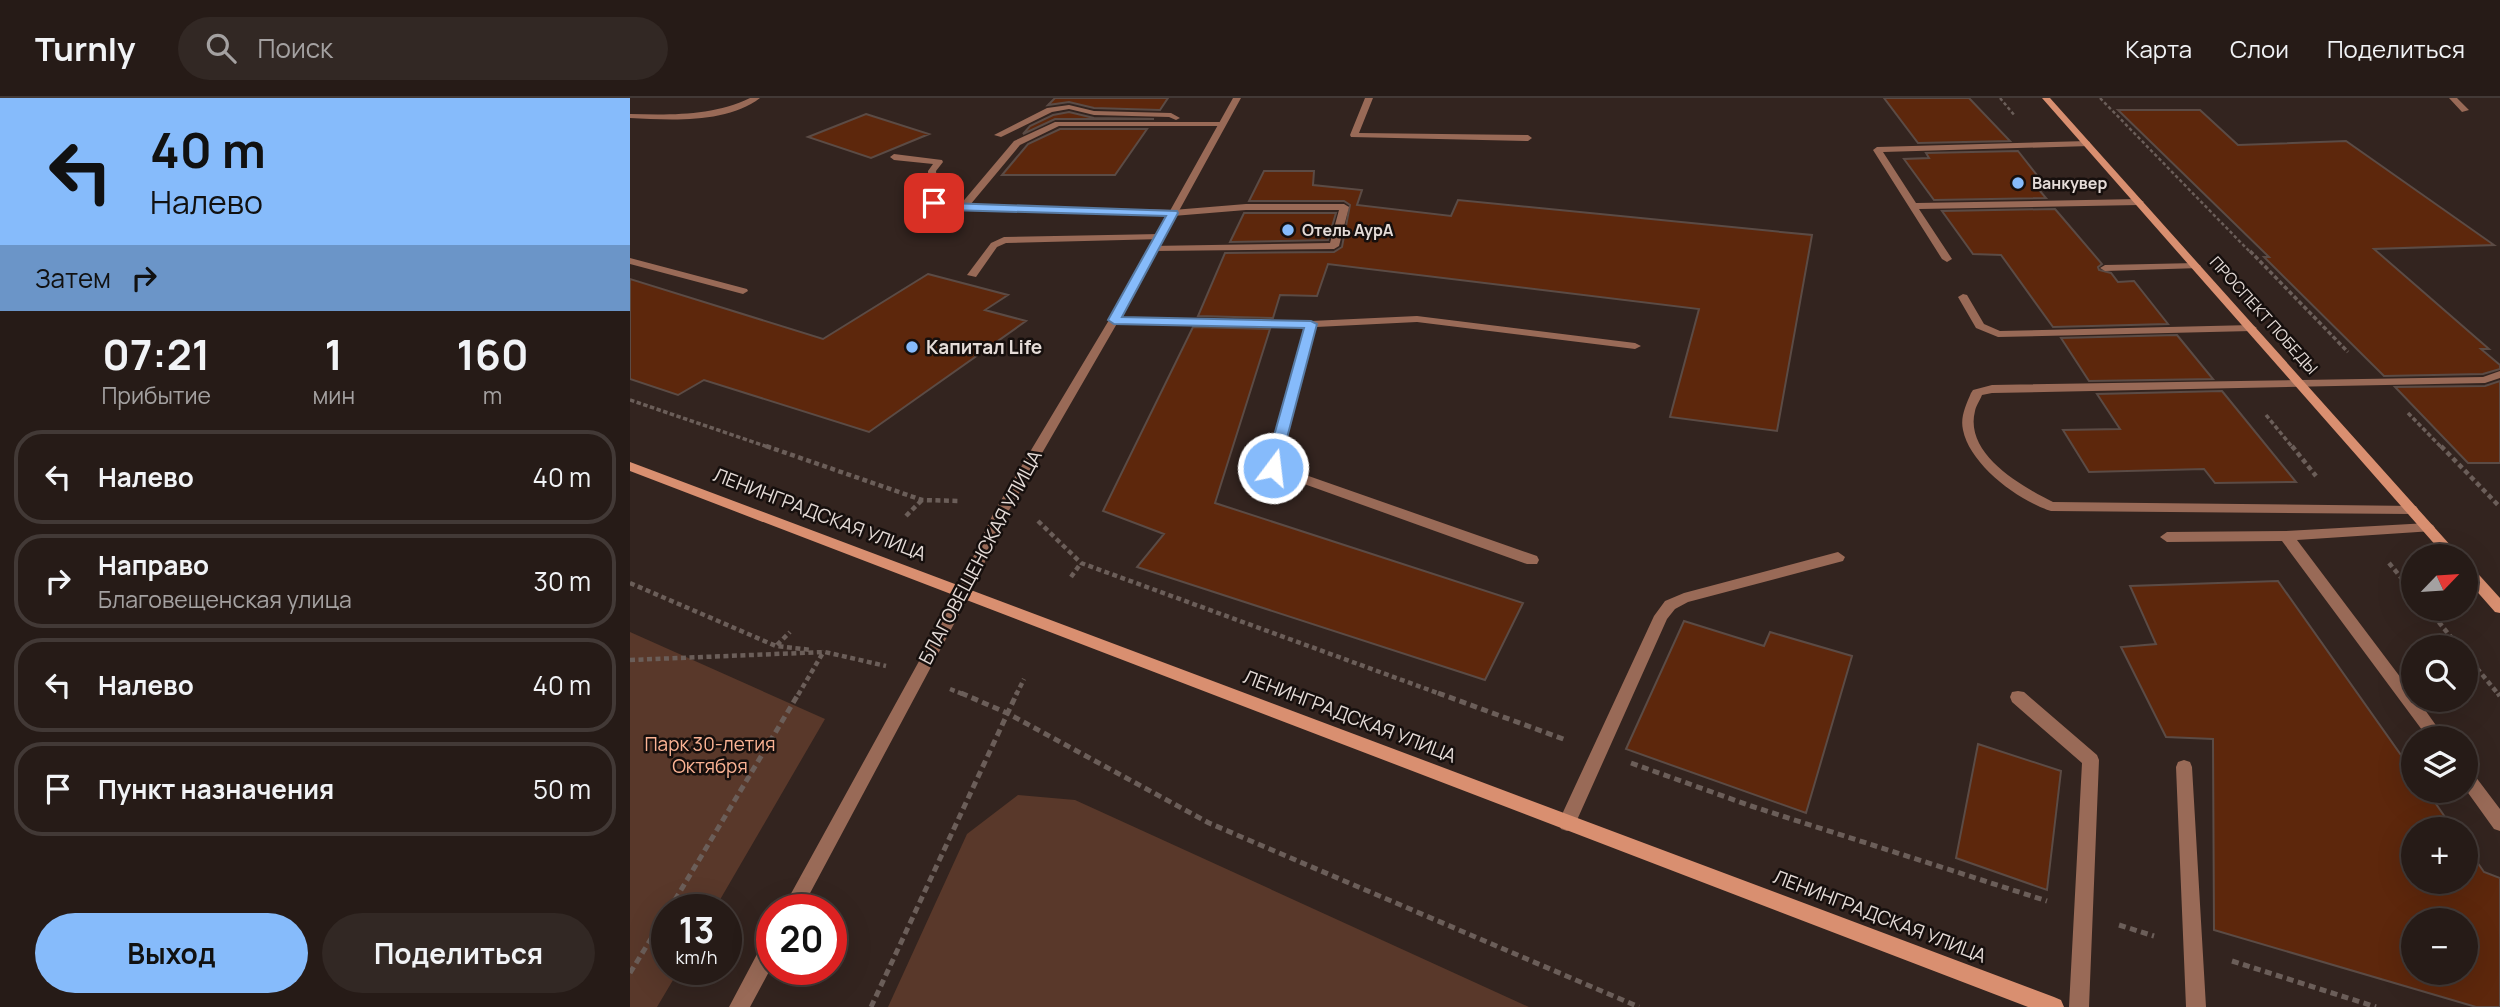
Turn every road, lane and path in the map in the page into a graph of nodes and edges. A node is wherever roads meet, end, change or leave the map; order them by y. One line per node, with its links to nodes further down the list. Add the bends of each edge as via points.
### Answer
1 (756, 98): 8 (street, via 705,113)
2 (1237, 98): 10 (street, БЛАГОВЕЩЕНСКАЯ УЛИЦА)
3 (1369, 98): 12 (street, via 1354,135)
4 (2046, 98): 13 (main road, ПРОСПЕКТ ПОБЕДЫ)
5 (2100, 98): 33 (path)
6 (2453, 98): 7 (street)
7 (2465, 110)
8 (630, 116)
9 (1186, 124): 10 (street); 11 (street, via 1171,115 1094,113 1069,107 1050,110); 17 (street, via 1058,124 1017,143)
10 (1223, 124): 18 (street, БЛАГОВЕЩЕНСКАЯ УЛИЦА)
11 (998, 135)
12 (1528, 138)
13 (2087, 144): 15 (main road, ПРОСПЕКТ ПОБЕДЫ); 16 (street, via 1877,150)
14 (894, 157): 17 (street, via 939,162 932,171 934,203)
15 (2139, 202): 16 (street); 23 (main road, ПРОСПЕКТ ПОБЕДЫ)
16 (1914, 206): 21 (street)
17 (963, 207): 18 (street)
18 (1173, 213): 19 (street, БЛАГОВЕЩЕНСКАЯ УЛИЦА); 20 (street, via 1344,207 1334,246)
19 (1160, 237): 20 (street, БЛАГОВЕЩЕНСКАЯ УЛИЦА); 25 (street, via 1004,240 994,245)
20 (1153, 248): 28 (street, БЛАГОВЕЩЕНСКАЯ УЛИЦА)
21 (1947, 259)
22 (630, 261): 26 (street)
23 (2196, 265): 24 (street); 30 (main road, ПРОСПЕКТ ПОБЕДЫ)
24 (2105, 268)
25 (972, 275)
26 (743, 291)
27 (1964, 297): 30 (street, via 1980,326 1998,334)
28 (1114, 320): 29 (street); 53 (street, БЛАГОВЕЩЕНСКАЯ УЛИЦА, via 1001,512)
29 (1311, 324): 31 (street, via 1417,319); 48 (street, via 1273,468)
30 (2252, 328): 34 (main road, ПРОСПЕКТ ПОБЕДЫ)
31 (1635, 346)
32 (2500, 374): 33 (street, via 2485,380)
33 (2379, 383): 34 (street); 39 (path)
34 (2302, 385): 40 (main road, ПРОСПЕКТ ПОБЕДЫ); 40 (street, via 1992,389 1977,393 1966,420 1970,438 1983,457 2023,494 2051,506)
35 (630, 400): 37 (path)
36 (630, 466): 53 (main road, ЛЕНИНГРАДСКАЯ УЛИЦА)
37 (922, 500): 38 (path); 41 (path)
38 (959, 501)
39 (2500, 508)
40 (2412, 509): 43 (main road, ПРОСПЕКТ ПОБЕДЫ)
41 (906, 516)
42 (1038, 521): 49 (path)
43 (2428, 528): 44 (street); 46 (main road, ПРОСПЕКТ ПОБЕДЫ)
44 (2286, 536): 45 (street); 67 (street)
45 (2167, 537)
46 (2443, 544)
47 (1838, 557): 68 (street, via 1670,605)
48 (1532, 560)
49 (1082, 563): 50 (path); 68 (path)
50 (1071, 577)
51 (630, 583): 58 (path)
52 (2478, 583): 54 (main road)
53 (963, 594): 62 (street, БЛАГОВЕЩЕНСКАЯ УЛИЦА); 71 (main road, ЛЕНИНГРАДСКАЯ УЛИЦА)
54 (2500, 608)
55 (2438, 621): 57 (path)
56 (790, 632): 58 (path)
57 (2449, 635)
58 (776, 646): 59 (path)
59 (825, 652): 60 (path); 62 (path); 73 (path)
60 (630, 660)
61 (2478, 669): 64 (path)
62 (918, 675): 66 (path); 74 (street, БЛАГОВЕЩЕНСКАЯ УЛИЦА)
63 (1024, 679): 66 (path)
64 (2500, 696)
65 (2018, 697): 75 (street, via 2091,760)
66 (1007, 713): 81 (path); 82 (path, via 1209,823)
67 (2428, 726)
68 (1598, 751): 71 (street); 75 (path, via 1751,806)
69 (2184, 767): 77 (street)
70 (2478, 793): 72 (street)
71 (1567, 823): 83 (main road, ЛЕНИНГРАДСКАЯ УЛИЦА)
72 (2500, 823)
73 (678, 894)
74 (800, 894)
75 (2085, 913): 77 (path); 84 (street)
76 (651, 939): 78 (path)
77 (2193, 949): 85 (street); 86 (path)
78 (630, 973)
79 (756, 976): 80 (street)
80 (739, 1007)
81 (871, 1007)
82 (1639, 1007)
83 (2054, 1007)
84 (2079, 1007)
85 (2196, 1007)
86 (2376, 1007)

